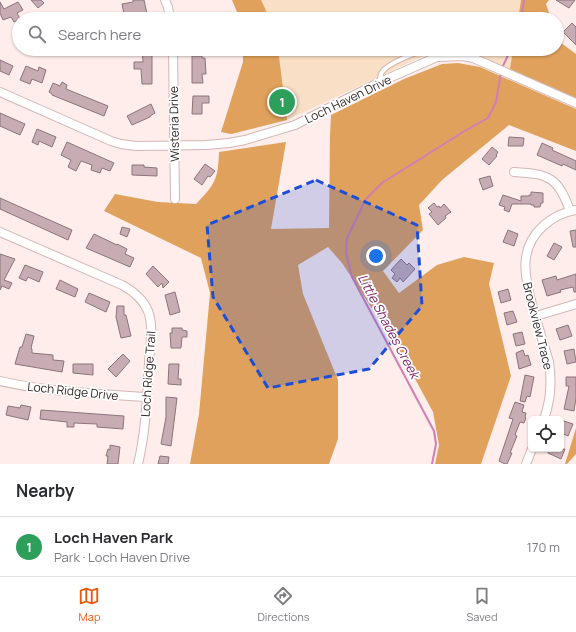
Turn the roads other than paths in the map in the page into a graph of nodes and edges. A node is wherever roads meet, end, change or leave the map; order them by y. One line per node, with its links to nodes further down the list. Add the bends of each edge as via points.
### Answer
1 (165, 0): 2 (street)
2 (168, 12)
3 (173, 56): 10 (street, Wisteria Drive)
4 (408, 56): 7 (lane, via 385,69 381,73)
5 (443, 56): 7 (street, Loch Haven Drive)
6 (468, 56): 9 (street, Loch Haven Drive)
7 (380, 82): 10 (street, Loch Haven Drive, via 295,125 270,133 229,143)
8 (0, 92): 10 (street, Loch Haven Drive, via 121,144)
9 (576, 103)
10 (174, 145): 12 (street, Wisteria Drive)
11 (514, 172): 13 (street, via 534,173 556,183)
12 (175, 199)
13 (573, 211): 16 (street, Brookview Trace, via 559,215 544,226 534,237 528,250 525,275)
14 (0, 232): 18 (street, Loch Ridge Trail, via 122,285 140,298 148,311 151,329)
15 (576, 304): 16 (street)
16 (536, 316): 19 (street, Brookview Trace, via 550,372 550,397)
17 (0, 381): 18 (street, Loch Ridge Drive, via 64,392)
18 (147, 397): 21 (street, Loch Ridge Trail)
19 (545, 416)
20 (531, 452): 22 (street)
21 (138, 464)
22 (526, 464)

